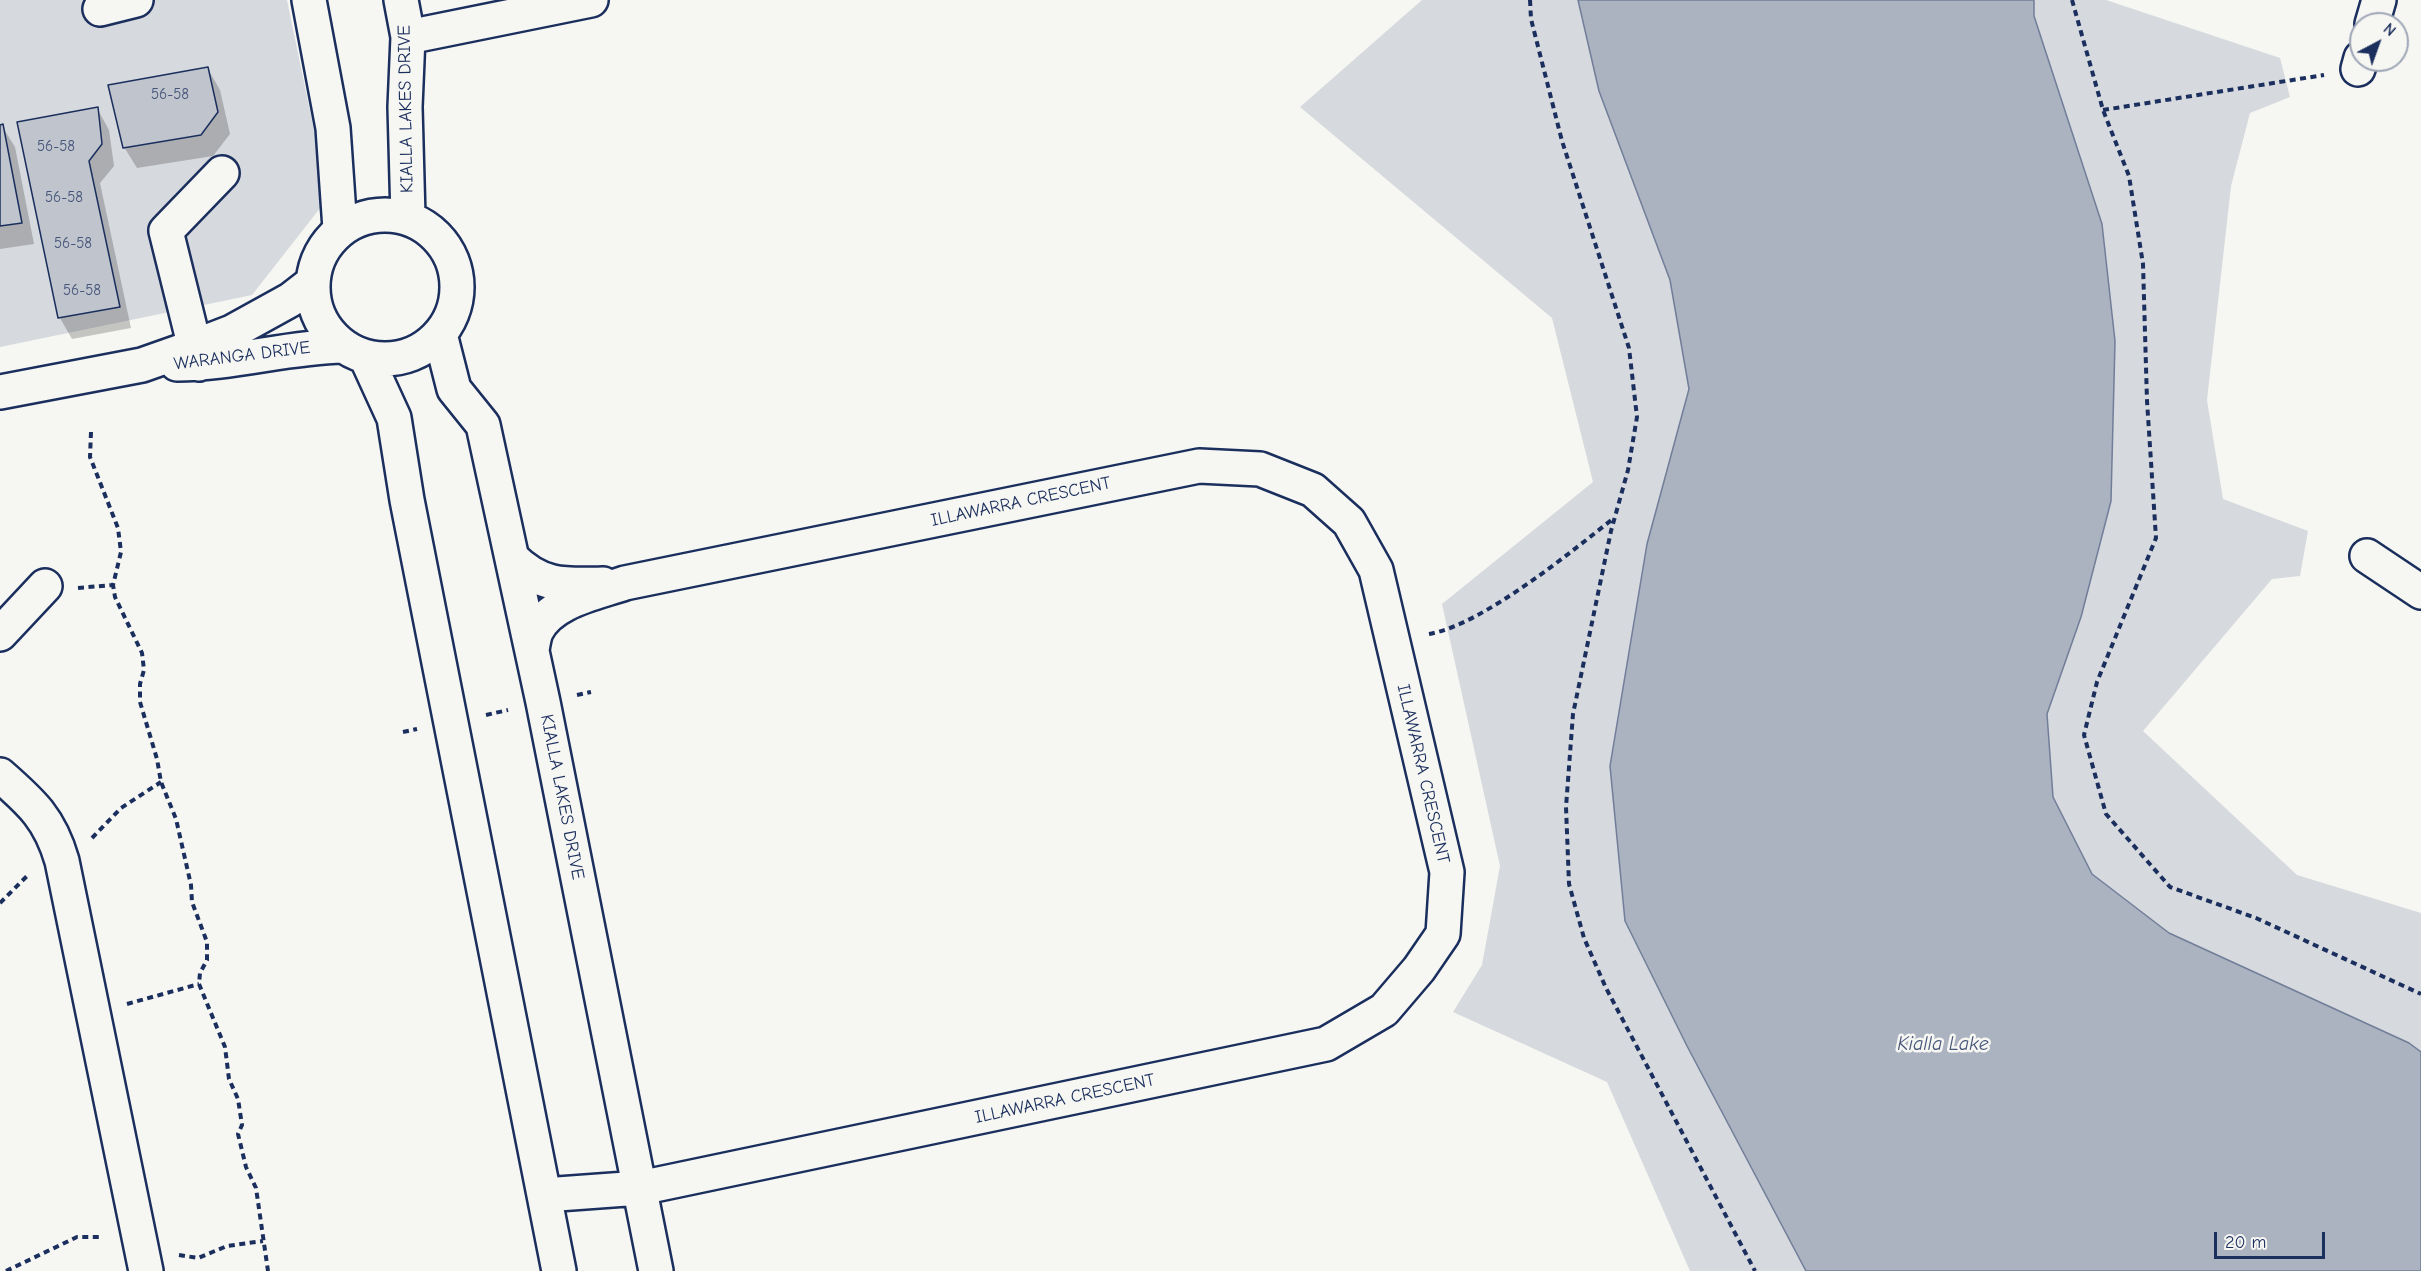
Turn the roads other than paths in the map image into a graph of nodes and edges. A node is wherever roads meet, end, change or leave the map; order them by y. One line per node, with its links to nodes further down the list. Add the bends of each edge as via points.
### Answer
1 (136, 0): 5 (street)
2 (309, 0): 9 (street, via 333,128)
3 (401, 0): 6 (street, KIALLA LAKES DRIVE)
4 (591, 0): 6 (street)
5 (100, 9)
6 (408, 37): 8 (street, KIALLA LAKES DRIVE)
7 (222, 173): 13 (street, via 166,231)
8 (408, 217): 9 (street, via 363,217); 11 (street, via 430,230 447,249 456,274 456,299)
9 (340, 229): 10 (street, via 317,258)
10 (312, 283): 12 (street, via 314,308 325,328); 13 (street, WARANGA DRIVE)
11 (440, 334): 12 (street, via 421,350 397,358); 16 (street, KIALLA LAKES DRIVE, via 454,389 483,425)
12 (355, 352): 13 (street, WARANGA DRIVE, via 308,347 264,356); 24 (street, via 394,418)
13 (196, 356): 14 (street, WARANGA DRIVE)
14 (0, 392)
15 (2367, 556): 19 (street)
16 (512, 558): 17 (street, ILLAWARRA CRESCENT, via 536,578 552,583); 21 (street, KIALLA LAKES DRIVE)
17 (625, 583): 21 (street, ILLAWARRA CRESCENT, via 557,610 536,632); 23 (street, ILLAWARRA CRESCENT, via 1199,466 1260,469 1313,490 1349,522 1376,570 1447,873 1443,934 1419,969 1384,1010 1326,1044)
18 (45, 586): 20 (street)
19 (2421, 592)
20 (0, 634)
21 (532, 650): 23 (street, KIALLA LAKES DRIVE)
22 (0, 775): 25 (street, via 34,804 55,837)
23 (639, 1188): 24 (street, ILLAWARRA CRESCENT); 27 (street, KIALLA LAKES DRIVE)
24 (544, 1195): 26 (street)
25 (146, 1271)
26 (559, 1271)
27 (656, 1271)

